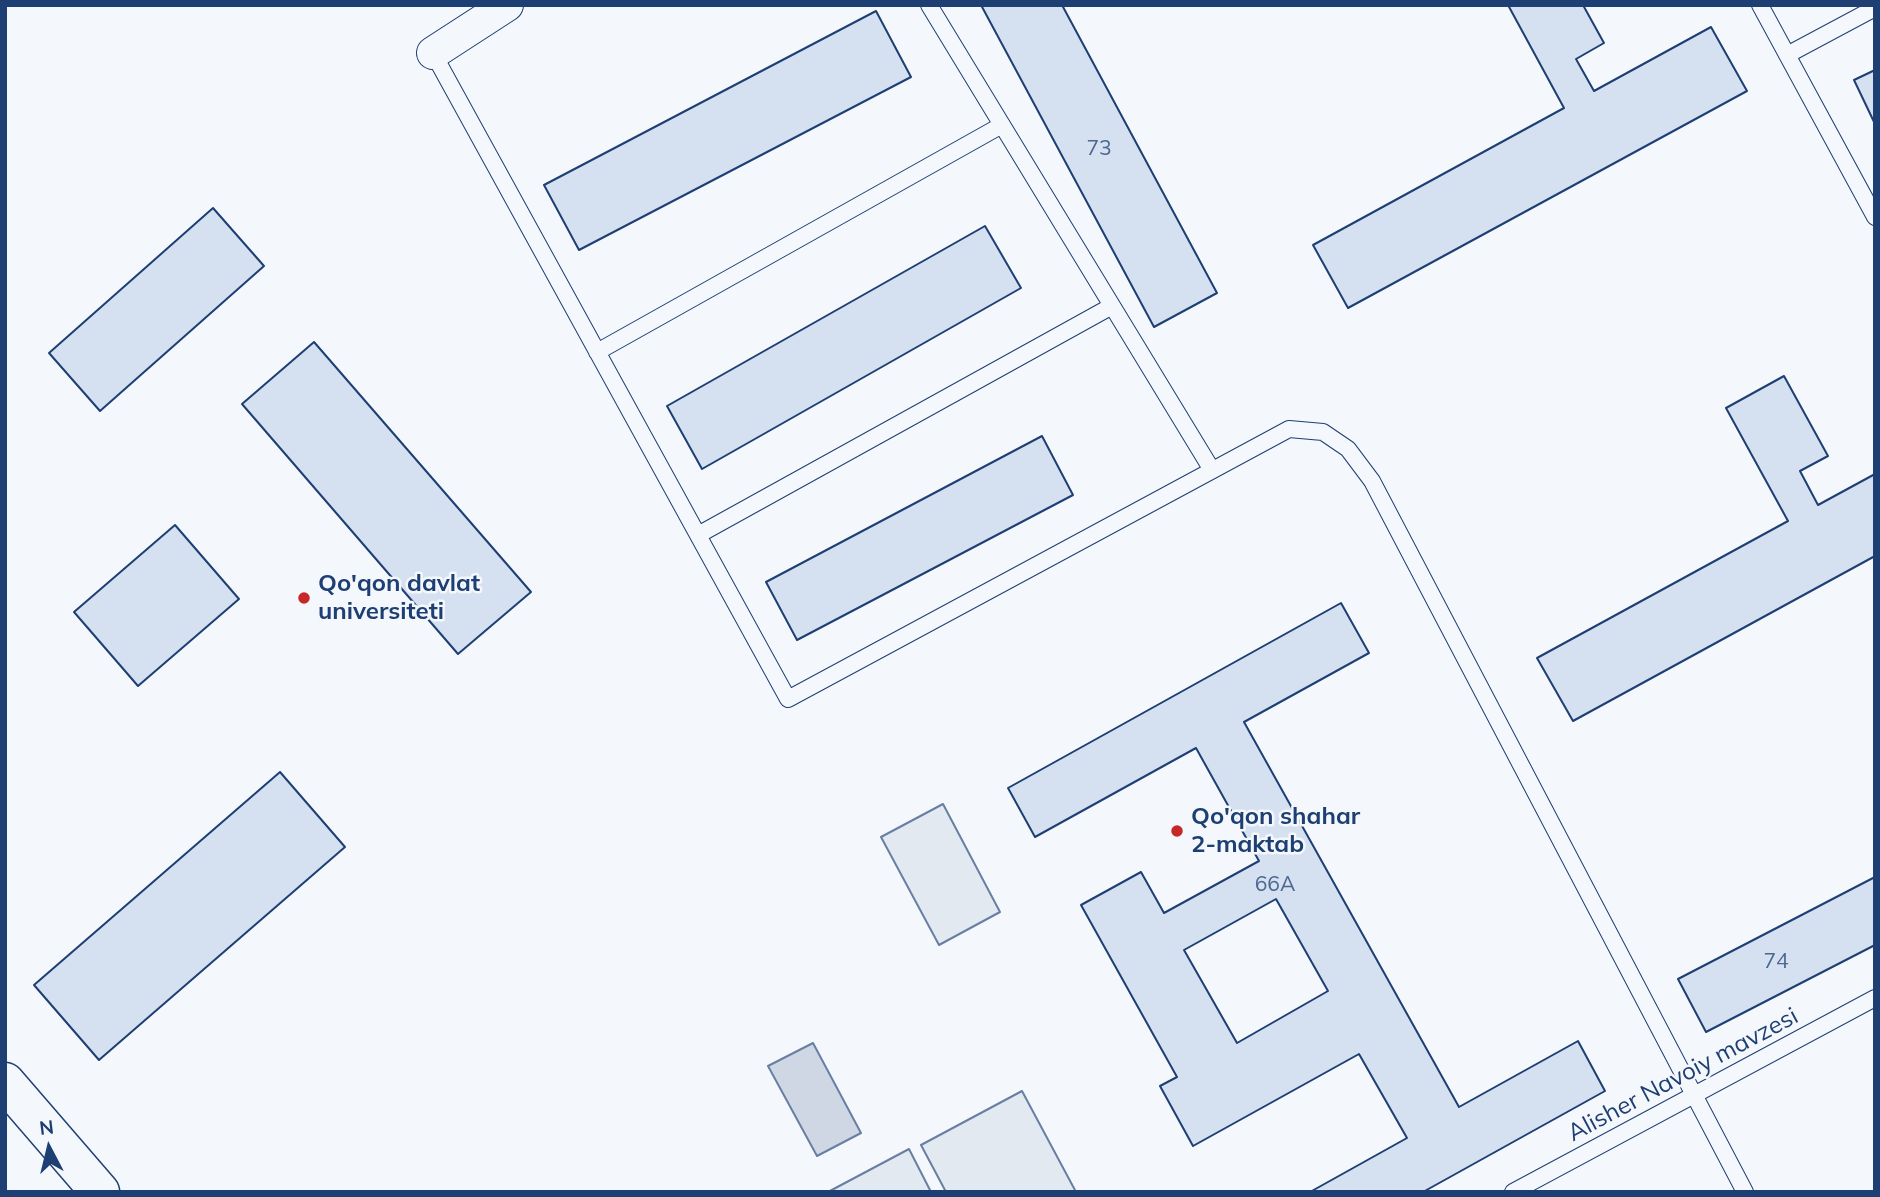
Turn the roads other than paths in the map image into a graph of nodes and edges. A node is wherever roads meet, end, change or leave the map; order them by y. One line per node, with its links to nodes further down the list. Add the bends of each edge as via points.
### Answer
1 (507, 5): 5 (street)
2 (929, 5): 7 (lane)
3 (1760, 5): 6 (lane)
4 (1875, 8): 6 (lane)
5 (433, 53): 10 (lane)
6 (1787, 55): 8 (lane)
7 (1002, 125): 9 (lane); 10 (lane)
8 (1875, 217)
9 (1112, 306): 11 (lane); 12 (lane)
10 (597, 352): 12 (lane)
11 (1212, 470): 12 (lane, via 788,699); 15 (lane, via 1289,429 1323,432 1348,449 1372,481)
12 (698, 535)
13 (1875, 998): 15 (lane, Alisher Navoiy mavzesi)
14 (5, 1082): 16 (highway)
15 (1696, 1092): 17 (lane, Alisher Navoiy mavzesi); 18 (lane)
16 (100, 1192)
17 (1513, 1192)
18 (1745, 1192)

